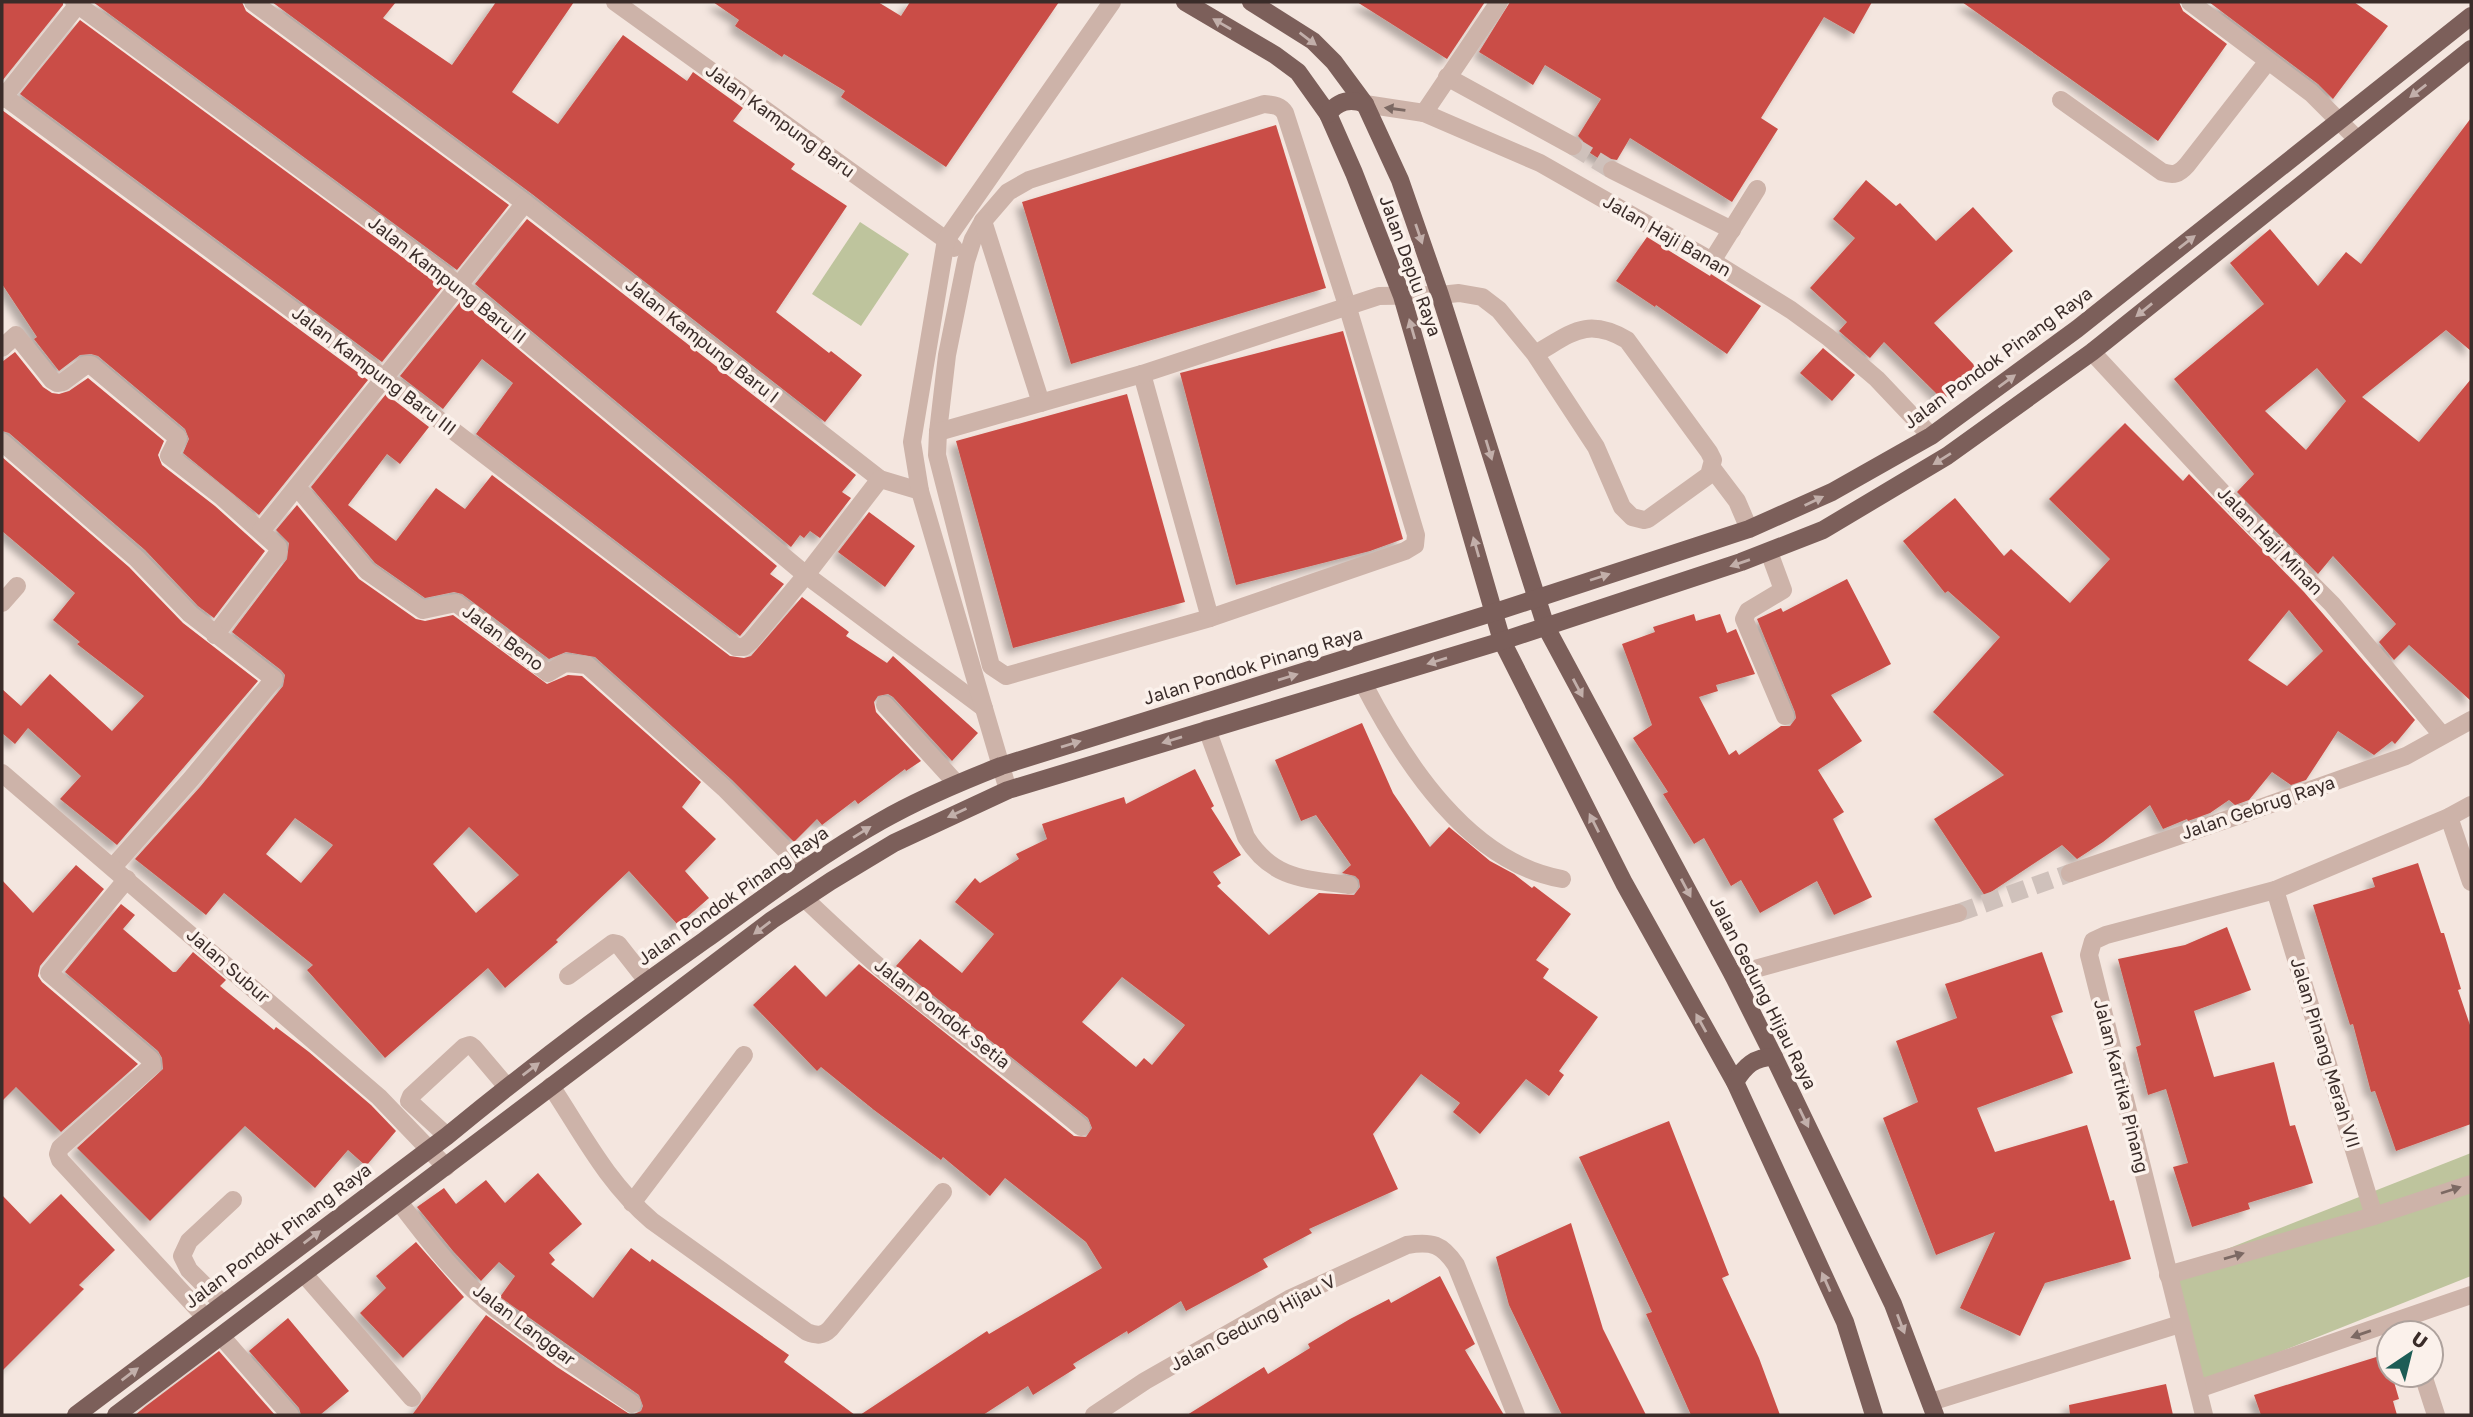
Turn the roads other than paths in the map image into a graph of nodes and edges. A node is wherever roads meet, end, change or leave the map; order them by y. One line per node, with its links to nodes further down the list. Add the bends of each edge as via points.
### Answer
1 (253, 2): 23 (street, Jalan Kampung Baru I)
2 (615, 2): 26 (street, Jalan Kampung Baru)
3 (1112, 2): 26 (street)
4 (1185, 2): 17 (main road, Jalan Deplu Raya, one-way to 4, via 1298,72)
5 (1251, 2): 15 (main road, Jalan Deplu Raya, one-way to 15, via 1313,41)
6 (1499, 2): 12 (street)
7 (2190, 2): 11 (street)
8 (77, 3): 13 (street); 29 (street, Jalan Kampung Baru II)
9 (2471, 16): 18 (main road, Jalan Pondok Pinang Raya)
10 (2471, 49): 19 (main road, one-way to 19)
11 (2268, 61): 14 (street, via 2187,165 2171,175); 18 (street)
12 (1447, 77): 16 (street); 20 (street)
13 (2, 97): 37 (street, Jalan Kampung Baru III)
14 (2061, 100)
15 (1365, 104): 16 (street, Jalan Haji Banan, one-way to 15); 17 (main road, via 1344,101); 30 (main road, Jalan Deplu Raya, one-way to 30, via 1400,180)
16 (1424, 113): 28 (street, Jalan Haji Banan, via 1540,163)
17 (1328, 114): 31 (main road, Jalan Deplu Raya)
18 (2340, 121): 19 (street); 40 (main road, Jalan Pondok Pinang Raya, one-way to 18, via 2077,329)
19 (2357, 139): 34 (main road, one-way to 34)
20 (1573, 146)
21 (1612, 170): 25 (street)
22 (1757, 190): 25 (street)
23 (525, 203): 29 (street); 43 (street, Jalan Kampung Baru I)
24 (983, 221): 27 (street); 32 (street, via 1008,192 1029,180 1264,104 1274,105 1285,113); 38 (street)
25 (1732, 230): 28 (street)
26 (946, 240): 27 (street, Jalan Kampung Baru); 45 (street, via 912,442)
27 (966, 261): 39 (street, via 947,355)
28 (1712, 261): 40 (street, Jalan Haji Banan, via 1828,337 1877,379)
29 (460, 286): 37 (street); 49 (street, Jalan Kampung Baru II)
30 (1440, 295): 31 (street); 35 (street, via 1482,297 1499,310); 51 (main road, Jalan Deplu Raya, one-way to 51)
31 (1402, 296): 32 (street, via 1379,296); 53 (main road, Jalan Deplu Raya, one-way to 31)
32 (1347, 305): 36 (street); 54 (street, via 1416,535 1415,545)
33 (2, 348): 47 (street, via 16,335 57,383 91,365 178,438 169,456)
34 (2092, 352): 48 (main road, one-way to 48, via 1947,456 1823,530); 64 (street, Jalan Haji Minan, via 2332,604)
35 (1535, 354): 42 (street, via 1592,326 1627,340 1709,452); 42 (street, via 1596,447 1622,507 1632,517 1648,519 1702,481)
36 (1142, 374): 38 (street); 54 (street)
37 (383, 377): 44 (street); 49 (street, Jalan Kampung Baru III, via 740,648)
38 (1041, 403): 39 (street)
39 (938, 432): 54 (street, via 937,456 995,671 1006,676)
40 (1931, 436): 46 (main road, Jalan Pondok Pinang Raya, one-way to 40, via 1832,492)
41 (2, 442): 56 (street, via 137,559)
42 (1712, 468): 46 (street, via 1737,501)
43 (880, 479): 45 (street); 49 (street)
44 (297, 487): 47 (street); 71 (street, Jalan Beno, via 367,570 422,610 456,603 548,673 565,663 587,665)
45 (920, 491): 60 (street)
46 (1749, 529): 51 (main road, Jalan Pondok Pinang Raya, one-way to 46)
47 (261, 531): 56 (street, via 278,547 278,553)
48 (1769, 552): 55 (main road, one-way to 55); 61 (street, via 1783,590 1748,611 1744,619)
49 (806, 575): 60 (street)
50 (17, 586): 52 (street)
51 (1535, 598): 53 (main road, Jalan Pondok Pinang Raya); 55 (main road, Jalan Gedung Hijau Raya)
52 (2, 603)
53 (1495, 612): 57 (main road); 65 (main road, Jalan Pondok Pinang Raya, one-way to 53)
54 (1210, 618)
55 (1546, 627): 57 (main road); 82 (main road, Jalan Gedung Hijau Raya, one-way to 82)
56 (215, 635): 72 (street, via 274,681)
57 (1503, 641): 58 (main road, one-way to 58); 87 (main road, one-way to 57, via 1624,883)
58 (1363, 683): 63 (main road); 75 (street, via 1413,769 1443,804 1511,860)
59 (885, 705): 67 (street)
60 (984, 708): 65 (street)
61 (1785, 716)
62 (2471, 720): 64 (street, Jalan Gebrug Raya)
63 (1207, 729): 68 (main road, one-way to 68); 78 (street, via 1246,837 1262,859 1294,877)
64 (2442, 736): 73 (street, Jalan Gebrug Raya, via 2406,756)
65 (1001, 766): 67 (main road, Jalan Pondok Pinang Raya); 68 (street)
66 (2, 773): 72 (street, Jalan Subur)
67 (956, 783): 71 (main road, Jalan Pondok Pinang Raya, one-way to 67)
68 (1008, 790): 76 (main road, one-way to 76, via 894,843)
69 (2471, 805): 70 (street, Jalan Kartika Pinang)
70 (2449, 817): 77 (street); 79 (street, Jalan Kartika Pinang)
71 (811, 864): 76 (main road); 84 (main road, Jalan Pondok Pinang Raya)
72 (113, 867): 74 (street, Jalan Subur)
73 (2070, 873)
74 (127, 879): 92 (street, Jalan Subur, via 379,1097); 104 (street, via 49,973 151,1060 152,1066 58,1154)
75 (1562, 879)
76 (831, 881): 80 (main road)
77 (2471, 882)
78 (1349, 885)
79 (2275, 890): 99 (street, Jalan Pinang Merah VII); 101 (street, Jalan Kartika Pinang, via 2106,935 2093,941 2089,955)
80 (805, 899): 88 (main road, one-way to 88); 90 (street, Jalan Pondok Setia, via 897,982)
81 (1958, 913): 82 (street)
82 (1733, 975): 86 (main road, Jalan Gedung Hijau Raya)
83 (568, 976): 84 (street, via 614,943)
84 (647, 981): 89 (main road, Jalan Pondok Pinang Raya, one-way to 84)
85 (744, 1055): 98 (street)
86 (1774, 1057): 87 (main road, via 1752,1061); 113 (main road, Jalan Gedung Hijau Raya, one-way to 113, via 1893,1304)
87 (1735, 1082): 119 (main road, one-way to 87, via 1844,1322)
88 (551, 1086): 93 (main road); 98 (street, via 595,1157)
89 (507, 1087): 91 (main road, Jalan Pondok Pinang Raya); 91 (street, via 474,1048 464,1047 409,1101)
90 (1081, 1127)
91 (447, 1136): 92 (main road, Jalan Pondok Pinang Raya)
92 (430, 1149): 93 (street, Jalan Subur); 103 (main road, Jalan Pondok Pinang Raya, one-way to 92)
93 (446, 1167): 97 (main road)
94 (2471, 1184): 99 (street, one-way to 94)
95 (943, 1192): 98 (street, via 830,1329 816,1335)
96 (233, 1200): 103 (street, via 189,1241 182,1256 189,1270)
97 (399, 1202): 100 (main road); 112 (street, Jalan Langgar, via 456,1271 495,1308)
98 (632, 1203)
99 (2374, 1216): 101 (street, one-way to 99)
100 (304, 1274): 107 (main road); 111 (street)
101 (2168, 1275): 106 (street, Jalan Kartika Pinang)
102 (2471, 1295): 105 (street)
103 (223, 1304): 104 (main road, Jalan Pondok Pinang Raya)
104 (205, 1317): 114 (main road, Jalan Pondok Pinang Raya, one-way to 104)
105 (2421, 1319)
106 (2180, 1324): 109 (street, Jalan Kartika Pinang); 113 (street)
107 (221, 1336): 115 (main road); 116 (street)
108 (2375, 1336): 109 (street, one-way to 109)
109 (2197, 1389): 120 (street, Jalan Kartika Pinang)
110 (2428, 1389): 121 (street)
111 (412, 1398)
112 (632, 1404)
113 (1933, 1408)
114 (76, 1415)
115 (117, 1415)
116 (290, 1415)
117 (1094, 1415): 118 (street, Jalan Gedung Hijau V, via 1289,1299 1419,1243 1446,1250 1456,1265)
118 (1516, 1415)
119 (1874, 1415)
120 (2204, 1415)
121 (2436, 1415)

